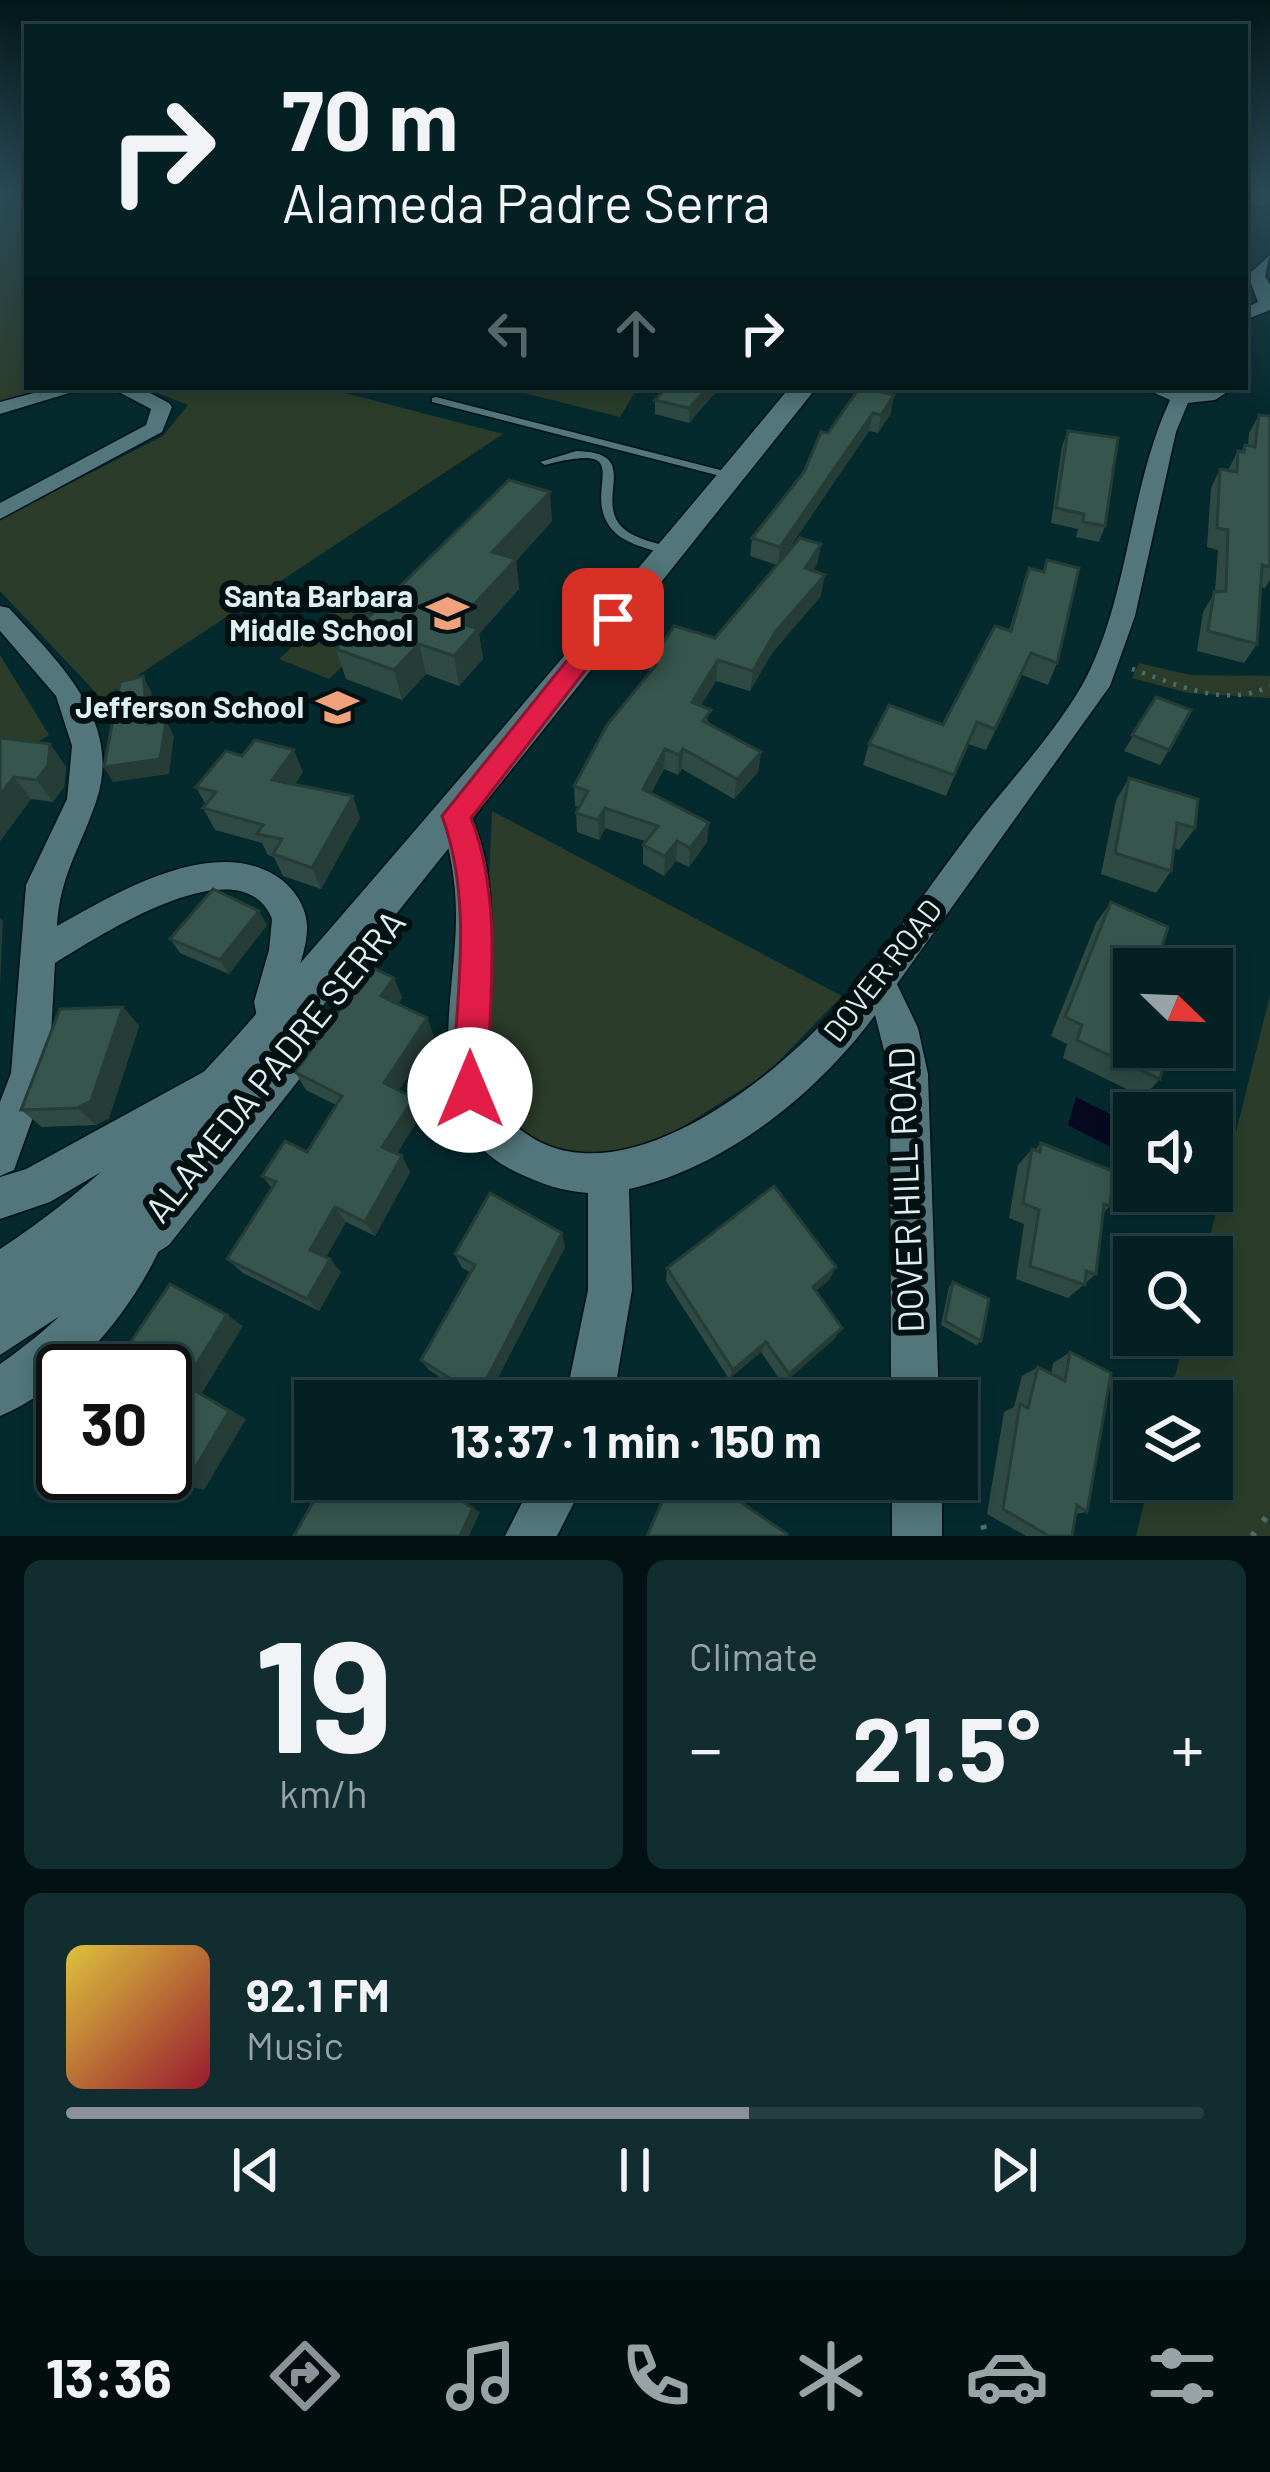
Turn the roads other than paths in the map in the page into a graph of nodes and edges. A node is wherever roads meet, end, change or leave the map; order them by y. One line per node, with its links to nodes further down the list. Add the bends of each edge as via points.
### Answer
1 (1265, 266): 2 (street, via 1256,275 1266,305)
2 (1248, 314)
3 (69, 390): 10 (street)
4 (125, 390): 13 (street, via 162,407 155,428)
5 (802, 390): 12 (street, ALAMEDA PADRE SERRA)
6 (823, 390): 12 (street, ALAMEDA PADRE SERRA)
7 (1220, 390): 8 (street)
8 (1166, 392): 18 (street, DOVER ROAD, via 1109,661)
9 (436, 400): 12 (lane)
10 (0, 409)
11 (545, 462): 14 (lane, via 568,454 608,464 607,514 615,527)
12 (732, 476): 14 (street, ALAMEDA PADRE SERRA)
13 (0, 512)
14 (669, 550): 16 (street, ALAMEDA PADRE SERRA)
15 (0, 614): 17 (street, via 69,692 87,746 82,799 43,885)
16 (456, 816): 19 (street, ALAMEDA PADRE SERRA); 22 (street, DOVER ROAD, via 474,877 474,1104 527,1159); 24 (street, ALAMEDA PADRE SERRA, via 435,864 388,928)
17 (37, 956): 19 (street, via 175,886 249,875 271,887 288,913 270,1006); 21 (street, via 29,1073)
18 (879, 983): 22 (street, DOVER ROAD, via 789,1079 677,1152); 28 (street, DOVER HILL ROAD, via 909,1074)
19 (275, 1030): 20 (street, ALAMEDA PADRE SERRA)
20 (229, 1085): 23 (street, via 195,1094 35,1187); 25 (street, ALAMEDA PADRE SERRA, via 110,1207)
21 (0, 1156)
22 (608, 1176): 27 (street, via 610,1290)
23 (0, 1198)
24 (150, 1226): 26 (street, ALAMEDA PADRE SERRA); 29 (street, via 92,1321)
25 (0, 1282)
26 (0, 1326)
27 (593, 1380)
28 (915, 1380)
29 (0, 1393)
30 (550, 1500): 32 (street)
31 (916, 1500): 33 (street)
32 (530, 1536)
33 (917, 1536)

